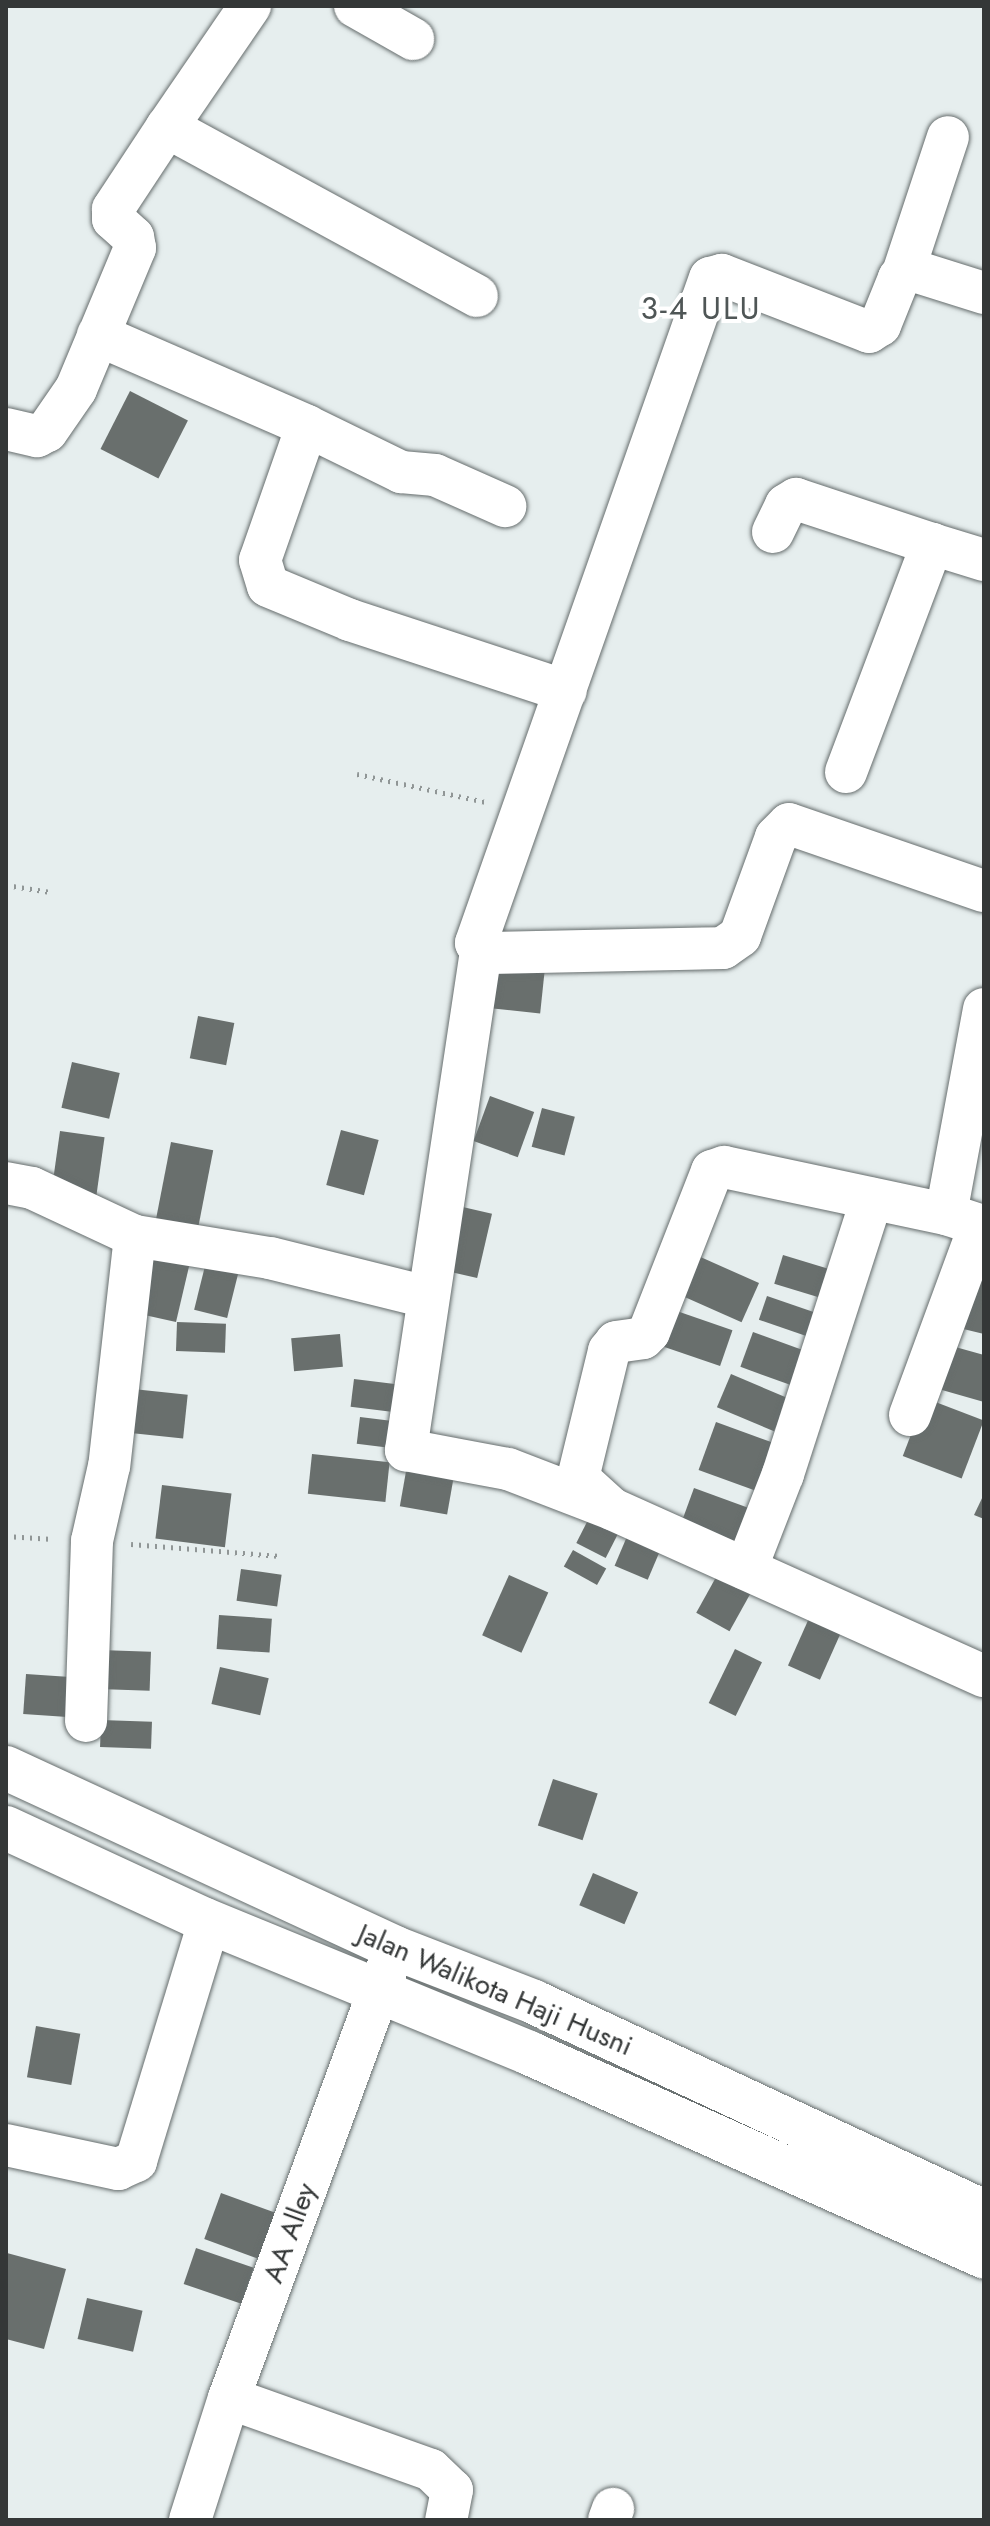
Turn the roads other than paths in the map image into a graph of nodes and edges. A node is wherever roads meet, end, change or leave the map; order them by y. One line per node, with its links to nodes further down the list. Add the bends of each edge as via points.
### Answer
1 (250, 6): 4 (street)
2 (355, 6): 3 (street)
3 (413, 39)
4 (167, 127): 8 (street); 9 (street, via 113,209 113,219 133,237 135,248)
5 (948, 137): 6 (street)
6 (903, 273): 7 (street, via 914,268); 16 (street, via 883,320 869,332 722,275 710,278)
7 (984, 293)
8 (477, 296)
9 (98, 335): 10 (street); 11 (street, via 76,389 47,431 37,436)
10 (307, 426): 12 (street, via 401,472 435,475); 16 (street, via 260,560 268,586 350,620)
11 (6, 429)
12 (505, 506)
13 (773, 532): 14 (street, via 786,505 796,499)
14 (932, 544): 15 (street); 17 (street)
15 (984, 560)
16 (566, 691): 19 (street, via 477,936)
17 (846, 772)
18 (984, 891): 19 (street, via 789,824 776,837 740,936 723,948)
19 (481, 951): 25 (street)
20 (984, 1009): 23 (street)
21 (6, 1183): 24 (street, via 32,1188)
22 (872, 1199): 23 (street); 27 (street, via 724,1167 712,1171 649,1332 616,1342 609,1351 578,1478); 28 (street, via 783,1474)
23 (970, 1222): 26 (street)
24 (135, 1236): 25 (street, via 270,1258); 30 (street, via 109,1466 92,1541)
25 (426, 1297): 27 (street, via 406,1450 508,1469)
26 (910, 1415)
27 (612, 1509): 28 (street)
28 (746, 1569): 29 (street)
29 (984, 1676)
30 (86, 1721)
31 (6, 1768): 34 (street, Jalan Walikota Haji Husni)
32 (6, 1828): 33 (street, Jalan Walikota Haji Husni)
33 (209, 1922): 35 (street, Jalan Walikota Haji Husni); 36 (street, via 136,2161 118,2169)
34 (395, 1948): 35 (street, AA Alley); 37 (street, Jalan Walikota Haji Husni, via 534,2002)
35 (379, 1992): 38 (street, Jalan Walikota Haji Husni, via 529,2053); 39 (street, AA Alley)
36 (6, 2145)
37 (984, 2212)
38 (984, 2257)
39 (229, 2398): 40 (street, AA Alley); 41 (street, via 431,2470 452,2490)
40 (190, 2520)
41 (446, 2520)

